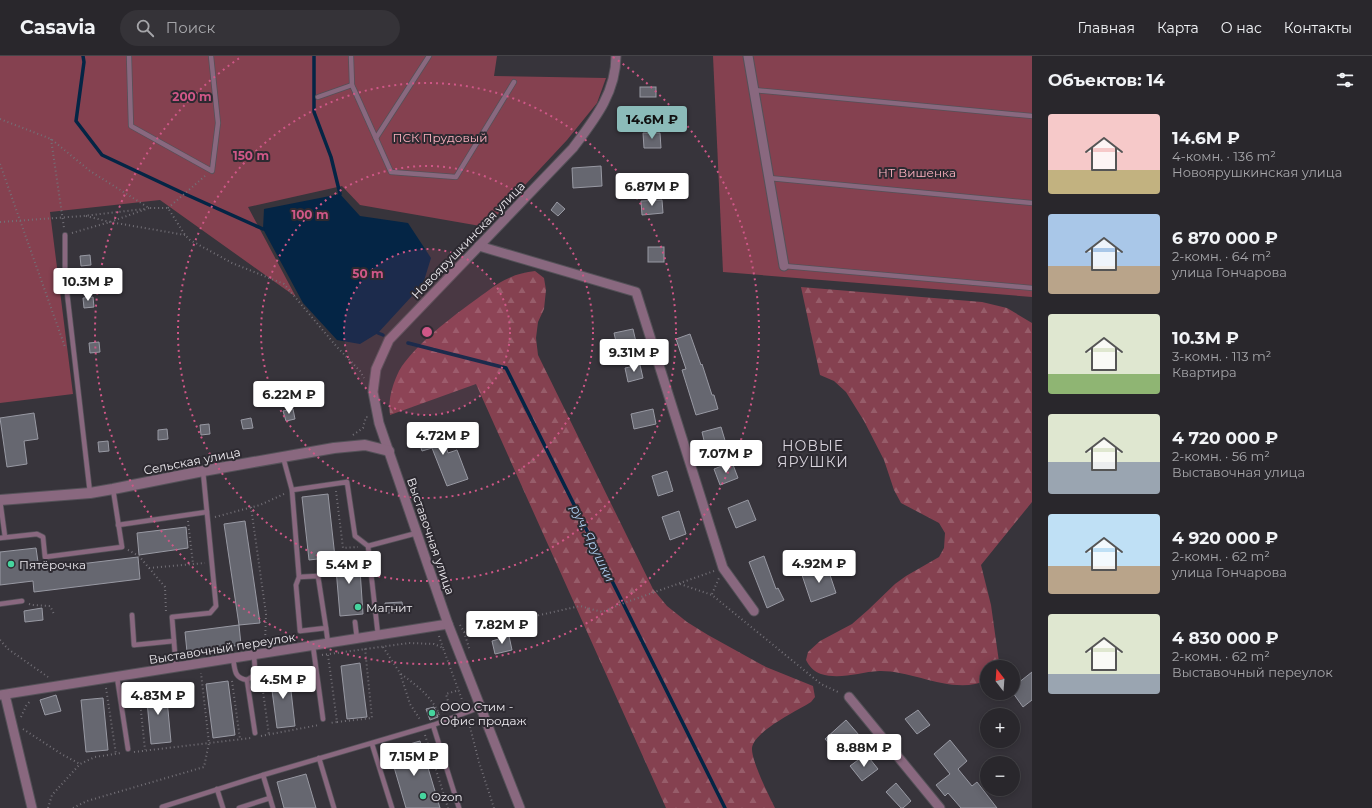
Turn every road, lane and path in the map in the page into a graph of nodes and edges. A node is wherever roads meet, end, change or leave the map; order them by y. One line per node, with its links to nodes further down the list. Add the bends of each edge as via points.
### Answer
1 (129, 56): 16 (lane, via 131,126)
2 (211, 56): 16 (lane, via 218,124)
3 (351, 56): 8 (lane)
4 (429, 56): 13 (lane)
5 (616, 56): 28 (street, Новоярушкинская улица, via 614,77 606,100 592,123 573,148)
6 (748, 56): 9 (street)
7 (514, 82): 13 (lane, via 456,178 391,172)
8 (352, 85): 10 (lane); 13 (lane)
9 (754, 90): 11 (lane); 17 (street)
10 (318, 97)
11 (1032, 116)
12 (0, 119): 14 (path)
13 (376, 138)
14 (51, 139): 19 (path, via 90,171); 22 (path)
15 (0, 164): 23 (path)
16 (212, 171): 20 (path)
17 (769, 178): 18 (lane); 29 (street)
18 (1032, 203)
19 (149, 208): 20 (path); 21 (path); 25 (path)
20 (168, 208): 27 (path)
21 (83, 216): 22 (path); 25 (path)
22 (62, 217): 23 (path); 26 (path)
23 (21, 221): 24 (path); 31 (path)
24 (0, 222)
25 (110, 222): 26 (path); 27 (path)
26 (65, 235): 39 (lane, via 65,275)
27 (185, 235): 32 (path, via 232,263 284,284 360,370)
28 (479, 246): 32 (street, Новоярушкинская улица, via 389,340 376,368); 54 (street, via 636,292)
29 (784, 266): 30 (lane)
30 (1032, 288)
31 (67, 353)
32 (373, 392): 33 (street, Новоярушкинская улица, via 379,423)
33 (389, 451): 34 (street, Сельская улица, via 365,445); 46 (street, Выставочная улица)
34 (283, 457): 35 (street, Сельская улица); 37 (lane)
35 (203, 471): 36 (street, Сельская улица); 42 (lane)
36 (113, 489): 39 (street, Сельская улица); 45 (lane)
37 (292, 490): 41 (path); 48 (lane, via 347,482 355,536); 55 (lane)
38 (329, 491): 50 (path, via 336,490 343,548)
39 (90, 493): 40 (street, Сельская улица)
40 (0, 500): 47 (lane)
41 (251, 507): 44 (path); 78 (path, via 266,614 265,644)
42 (207, 512): 43 (lane); 44 (lane)
43 (188, 515): 45 (lane); 52 (path)
44 (208, 519): 51 (lane)
45 (118, 525): 49 (lane)
46 (417, 534): 48 (lane); 65 (street, Выставочная улица)
47 (2, 537): 49 (lane, via 37,534 43,537 45,557)
48 (368, 546): 68 (lane)
49 (122, 547): 53 (path, via 139,556)
50 (362, 547)
51 (212, 562): 52 (path); 63 (lane, via 216,606 210,613)
52 (193, 564): 53 (path)
53 (149, 568): 63 (path, via 165,587 166,613)
54 (723, 568): 56 (path); 57 (path); 60 (street)
55 (299, 577): 66 (lane, via 318,576); 66 (lane, via 296,585 300,631)
56 (679, 583): 57 (path); 67 (path, via 602,612 580,606)
57 (712, 595): 90 (path, via 821,684)
58 (22, 601): 59 (lane); 61 (path, via 32,605 50,606)
59 (0, 604)
60 (754, 611)
61 (54, 614)
62 (132, 616): 71 (lane, via 134,645)
63 (172, 617): 71 (lane)
64 (355, 622): 69 (lane)
65 (448, 624): 68 (street, Выставочный переулок); 93 (street, Выставочная улица)
66 (326, 628): 72 (lane)
67 (464, 632)
68 (378, 635): 69 (street, Выставочный переулок); 74 (path)
69 (360, 638): 72 (street, Выставочный переулок); 75 (path)
70 (0, 640): 86 (path)
71 (174, 641): 81 (lane)
72 (328, 643): 73 (street, Выставочный переулок)
73 (313, 646): 77 (lane); 78 (street, Выставочный переулок)
74 (382, 647): 75 (path); 82 (path); 87 (path, via 409,643 434,644 443,648)
75 (365, 649): 76 (path); 98 (path, via 372,718)
76 (328, 654): 77 (path); 98 (path)
77 (315, 656): 97 (lane)
78 (256, 658): 79 (street, Выставочный переулок); 85 (lane, via 253,676); 104 (path, via 259,663)
79 (233, 662): 80 (street, Выставочный переулок); 85 (lane, via 235,673 241,679); 106 (path, via 230,667)
80 (199, 664): 81 (street, Выставочный переулок); 107 (path)
81 (176, 667): 83 (street, Выставочный переулок)
82 (400, 673): 92 (path, via 419,687); 101 (path, via 410,704)
83 (118, 679): 86 (street, Выставочный переулок); 110 (lane); 112 (path, via 106,684)
84 (138, 679): 109 (path)
85 (247, 680): 103 (lane)
86 (61, 686): 88 (street, Выставочный переулок)
87 (459, 690): 91 (path); 94 (path, via 446,694)
88 (2, 693): 100 (street)
89 (34, 697): 100 (path, via 26,706)
90 (849, 697): 131 (street)
91 (464, 702): 94 (path); 95 (path)
92 (436, 707)
93 (481, 707): 95 (lane); 130 (street, Выставочная улица)
94 (450, 708): 96 (path)
95 (466, 712): 99 (lane); 129 (path)
96 (438, 713)
97 (323, 719)
98 (337, 722): 104 (path)
99 (433, 725): 101 (lane); 128 (lane)
100 (17, 726): 102 (path); 114 (path); 118 (street)
101 (425, 727): 108 (lane)
102 (21, 732)
103 (255, 733)
104 (269, 735): 106 (path)
105 (419, 736): 127 (path, via 425,735)
106 (240, 739): 107 (path)
107 (210, 743): 109 (path); 120 (path, via 204,767 87,801)
108 (372, 744): 113 (lane); 126 (lane)
109 (145, 750): 110 (path)
110 (129, 751)
111 (123, 753): 112 (path)
112 (116, 754): 114 (path, via 96,756)
113 (319, 758): 115 (lane); 125 (lane)
114 (80, 764): 119 (path, via 52,795)
115 (263, 775): 116 (lane); 117 (lane)
116 (216, 789): 121 (lane); 122 (lane)
117 (270, 798): 123 (lane); 124 (lane)
118 (32, 808)
119 (48, 808)
120 (73, 808)
121 (161, 808)
122 (222, 808)
123 (239, 808)
124 (273, 808)
125 (334, 808)
126 (392, 808)
127 (448, 808)
128 (459, 808)
129 (494, 808)
130 (520, 808)
131 (940, 808)

